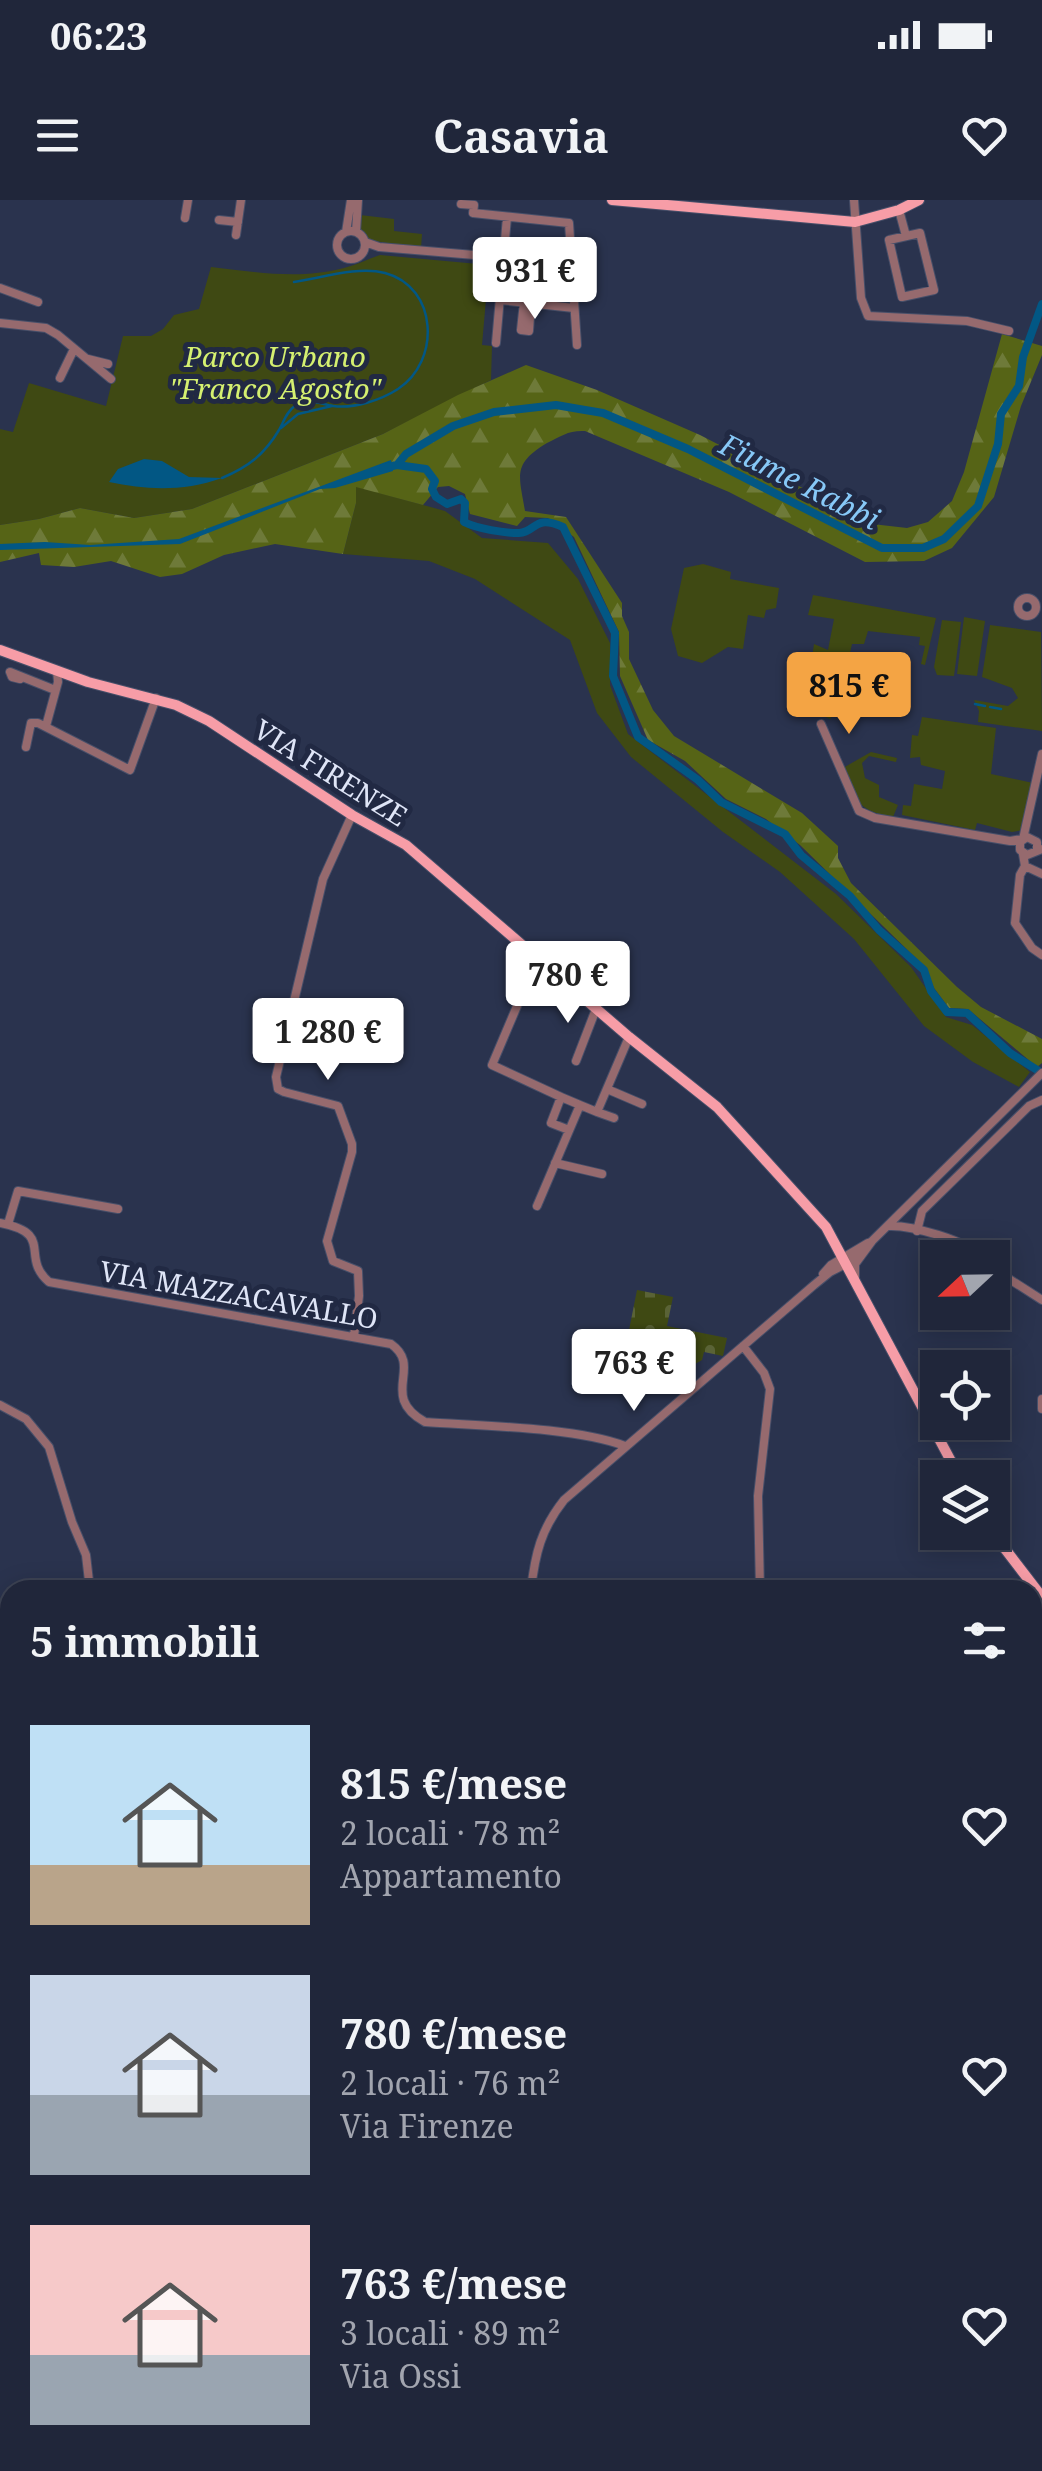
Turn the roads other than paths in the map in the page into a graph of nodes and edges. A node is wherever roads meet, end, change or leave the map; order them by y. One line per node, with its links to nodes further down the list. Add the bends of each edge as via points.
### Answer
1 (188, 200): 13 (street)
2 (241, 200): 16 (street)
3 (354, 200): 18 (street)
4 (612, 200): 9 (main road)
5 (774, 200): 11 (street)
6 (920, 200): 10 (main road)
7 (854, 203): 14 (street); 17 (street)
8 (462, 204): 12 (street, via 474,205 473,213)
9 (710, 204): 11 (main road)
10 (900, 210): 14 (main road); 20 (street)
11 (770, 214): 17 (main road)
12 (507, 217): 24 (street); 25 (street, via 569,223)
13 (185, 218)
14 (875, 218): 17 (main road)
15 (219, 220): 16 (street)
16 (238, 222): 19 (street)
17 (856, 222): 31 (street, via 868,316 967,321)
18 (351, 232): 21 (street); 23 (street, via 338,242 341,255 353,259)
19 (236, 235)
20 (906, 236): 20 (street, via 888,240 902,298 934,290 920,233)
21 (365, 242): 22 (street); 23 (street)
22 (379, 247): 23 (street); 24 (street)
23 (363, 252)
24 (504, 258): 25 (street); 27 (street)
25 (571, 263): 29 (street)
26 (0, 288): 28 (street)
27 (500, 300): 29 (street); 32 (street)
28 (38, 302)
29 (574, 308): 33 (street)
30 (0, 323): 34 (street, via 46,328)
31 (1009, 331)
32 (496, 343)
33 (577, 345)
34 (74, 349): 35 (street); 37 (street)
35 (84, 358): 36 (street); 38 (street)
36 (108, 364)
37 (60, 378)
38 (111, 379)
39 (6, 652): 40 (main road, VIA FIRENZE); 40 (street, via 20,679)
40 (59, 679): 41 (main road, VIA FIRENZE); 43 (street)
41 (156, 698): 43 (street, via 130,770); 46 (main road, VIA FIRENZE, via 191,712)
42 (821, 724): 47 (street, via 860,811)
43 (46, 726): 44 (street, via 31,724)
44 (26, 748)
45 (1042, 754): 47 (street)
46 (352, 815): 52 (main road, VIA FIRENZE, via 420,854); 79 (street, via 322,879 276,1078 284,1092 338,1106 347,1128 352,1152 327,1242 333,1261 358,1270)
47 (1022, 838): 48 (street); 49 (street)
48 (1040, 847): 49 (street)
49 (1025, 859): 50 (street); 51 (street, via 1015,924)
50 (1042, 874)
51 (1042, 955)
52 (537, 959): 53 (main road, VIA FIRENZE); 58 (street, via 492,1066)
53 (596, 1008): 54 (main road, VIA FIRENZE); 55 (street)
54 (628, 1037): 57 (street); 71 (main road, VIA FIRENZE, via 718,1107)
55 (576, 1061)
56 (1042, 1073): 70 (street)
57 (607, 1090): 60 (street); 62 (street)
58 (562, 1097): 61 (street); 64 (street, via 551,1123)
59 (1042, 1100): 72 (street, via 922,1211)
60 (642, 1104)
61 (580, 1105): 62 (street); 64 (street)
62 (597, 1112): 63 (street)
63 (614, 1118)
64 (569, 1130): 65 (street)
65 (556, 1163): 66 (street); 67 (street)
66 (602, 1174)
67 (537, 1206)
68 (118, 1208): 69 (street, via 18,1191)
69 (4, 1224): 79 (street, VIA MAZZACAVALLO, via 26,1230 34,1240 37,1268 49,1282)
70 (888, 1226): 72 (street); 74 (street)
71 (826, 1227): 74 (street); 75 (main road, VIA FIRENZE)
72 (917, 1231): 73 (street)
73 (953, 1240)
74 (857, 1253): 75 (street); 77 (street)
75 (839, 1264): 77 (main road, VIA FIRENZE); 80 (street)
76 (1010, 1280): 78 (street)
77 (856, 1284): 85 (main road, VIA FIRENZE)
78 (1042, 1300)
79 (354, 1336): 84 (street, VIA MAZZACAVALLO, via 402,1352 402,1402 424,1422)
80 (743, 1346): 84 (street); 89 (street, via 770,1389 758,1496)
81 (1042, 1399): 83 (street)
82 (0, 1405): 87 (street, via 26,1419 49,1446)
83 (1042, 1409)
84 (625, 1446): 88 (street, via 551,1516)
85 (950, 1460)
86 (1006, 1550): 90 (main road)
87 (89, 1580)
88 (533, 1580)
89 (760, 1580)
90 (1029, 1580)

